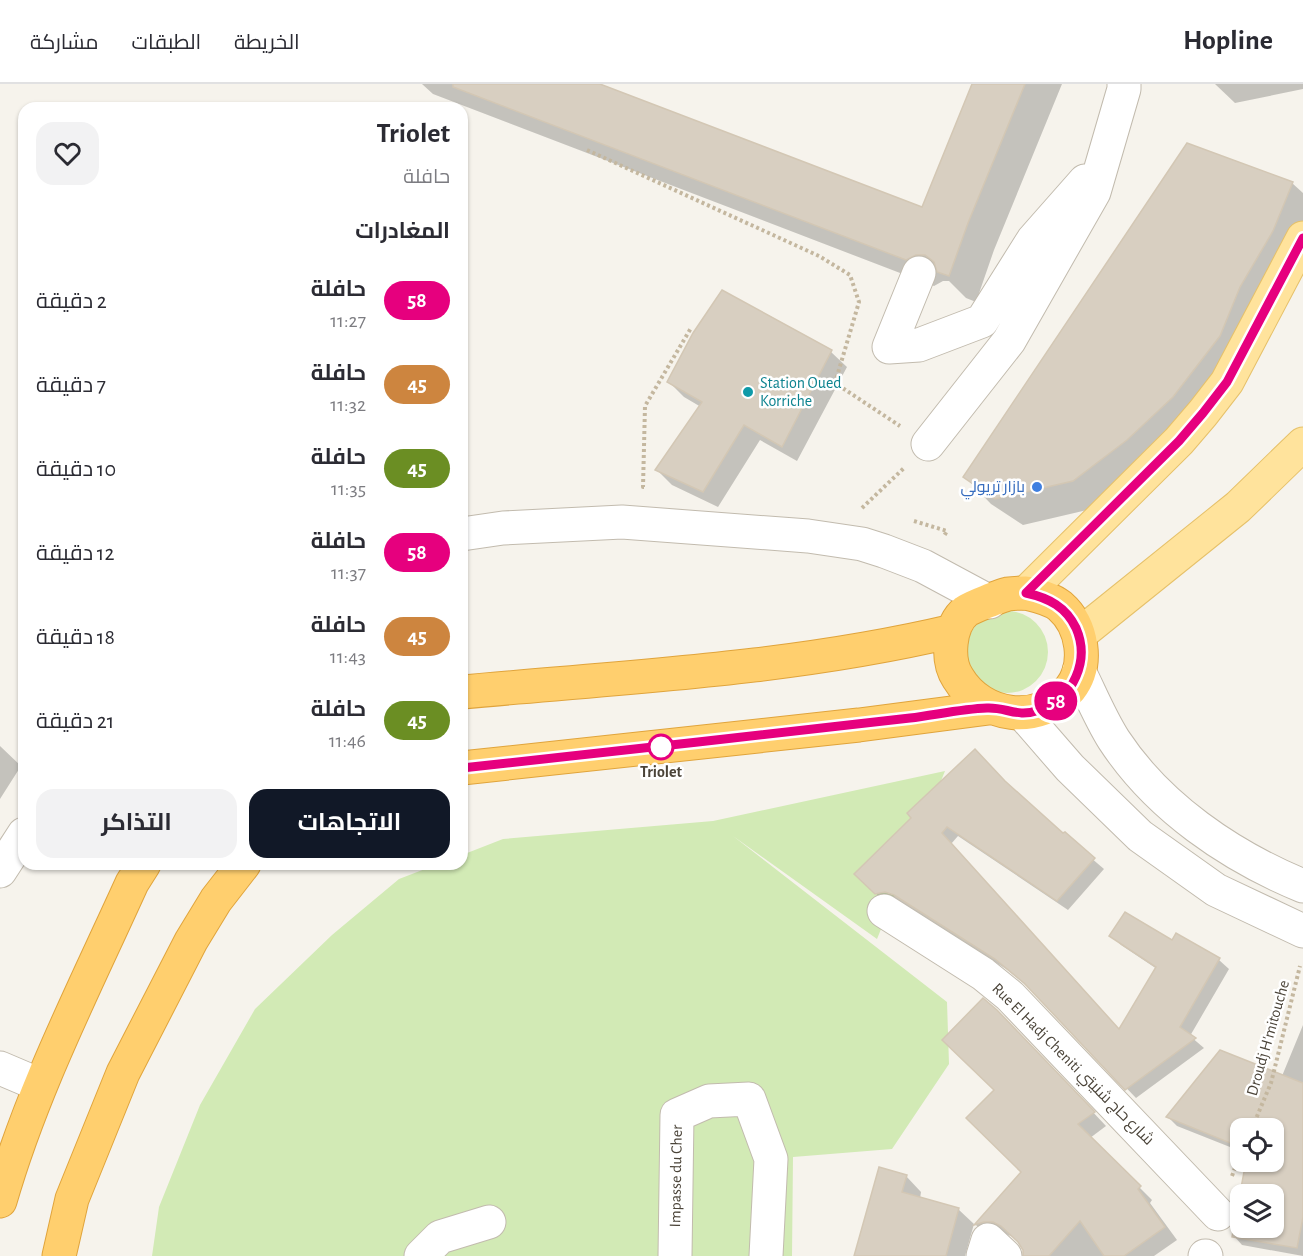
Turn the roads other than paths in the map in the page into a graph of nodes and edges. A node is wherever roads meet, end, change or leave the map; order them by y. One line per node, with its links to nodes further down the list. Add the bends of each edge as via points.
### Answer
1 (1124, 84): 2 (street)
2 (1104, 159): 4 (street, via 1032,240 982,321 919,345 889,347); 5 (street, via 1094,192 1009,341)
3 (1303, 238): 8 (main road, via 1227,382 1203,413)
4 (919, 273)
5 (928, 444)
6 (1303, 444): 11 (main road, via 1238,507)
7 (468, 533): 9 (street, via 622,522 808,536 884,551)
8 (1026, 593): 9 (highway, via 1007,594); 11 (highway, via 1059,606)
9 (990, 602): 10 (highway, via 966,610)
10 (953, 631): 13 (highway, via 871,649 769,664); 14 (highway, via 950,654 957,677)
11 (1079, 635): 12 (highway)
12 (1079, 670): 15 (highway, via 1071,687 1058,700); 21 (street, via 1114,740 1152,788 1201,829 1255,864)
13 (468, 691)
14 (989, 708): 15 (highway); 16 (highway)
15 (1023, 714): 23 (street, via 1070,768 1140,836 1216,890)
16 (468, 767)
17 (18, 843): 20 (street)
18 (140, 870): 25 (highway)
19 (238, 870): 29 (highway, via 191,941 123,1072 72,1199)
20 (0, 871)
21 (1303, 886)
22 (884, 911): 27 (street, Rue El Hadj Cheniti شارع حاج شنيتي, via 983,974 1010,996)
23 (1303, 931)
24 (0, 1068): 25 (street)
25 (40, 1085): 26 (highway)
26 (0, 1201)
27 (1218, 1214)
28 (489, 1222): 30 (street, via 440,1237)
29 (59, 1256)
30 (421, 1256)
31 (675, 1256): 32 (street, Impasse du Cher, via 677,1116 709,1101 748,1099 771,1159)
32 (766, 1256)
33 (982, 1256): 34 (street, via 988,1240)
34 (1005, 1256)

